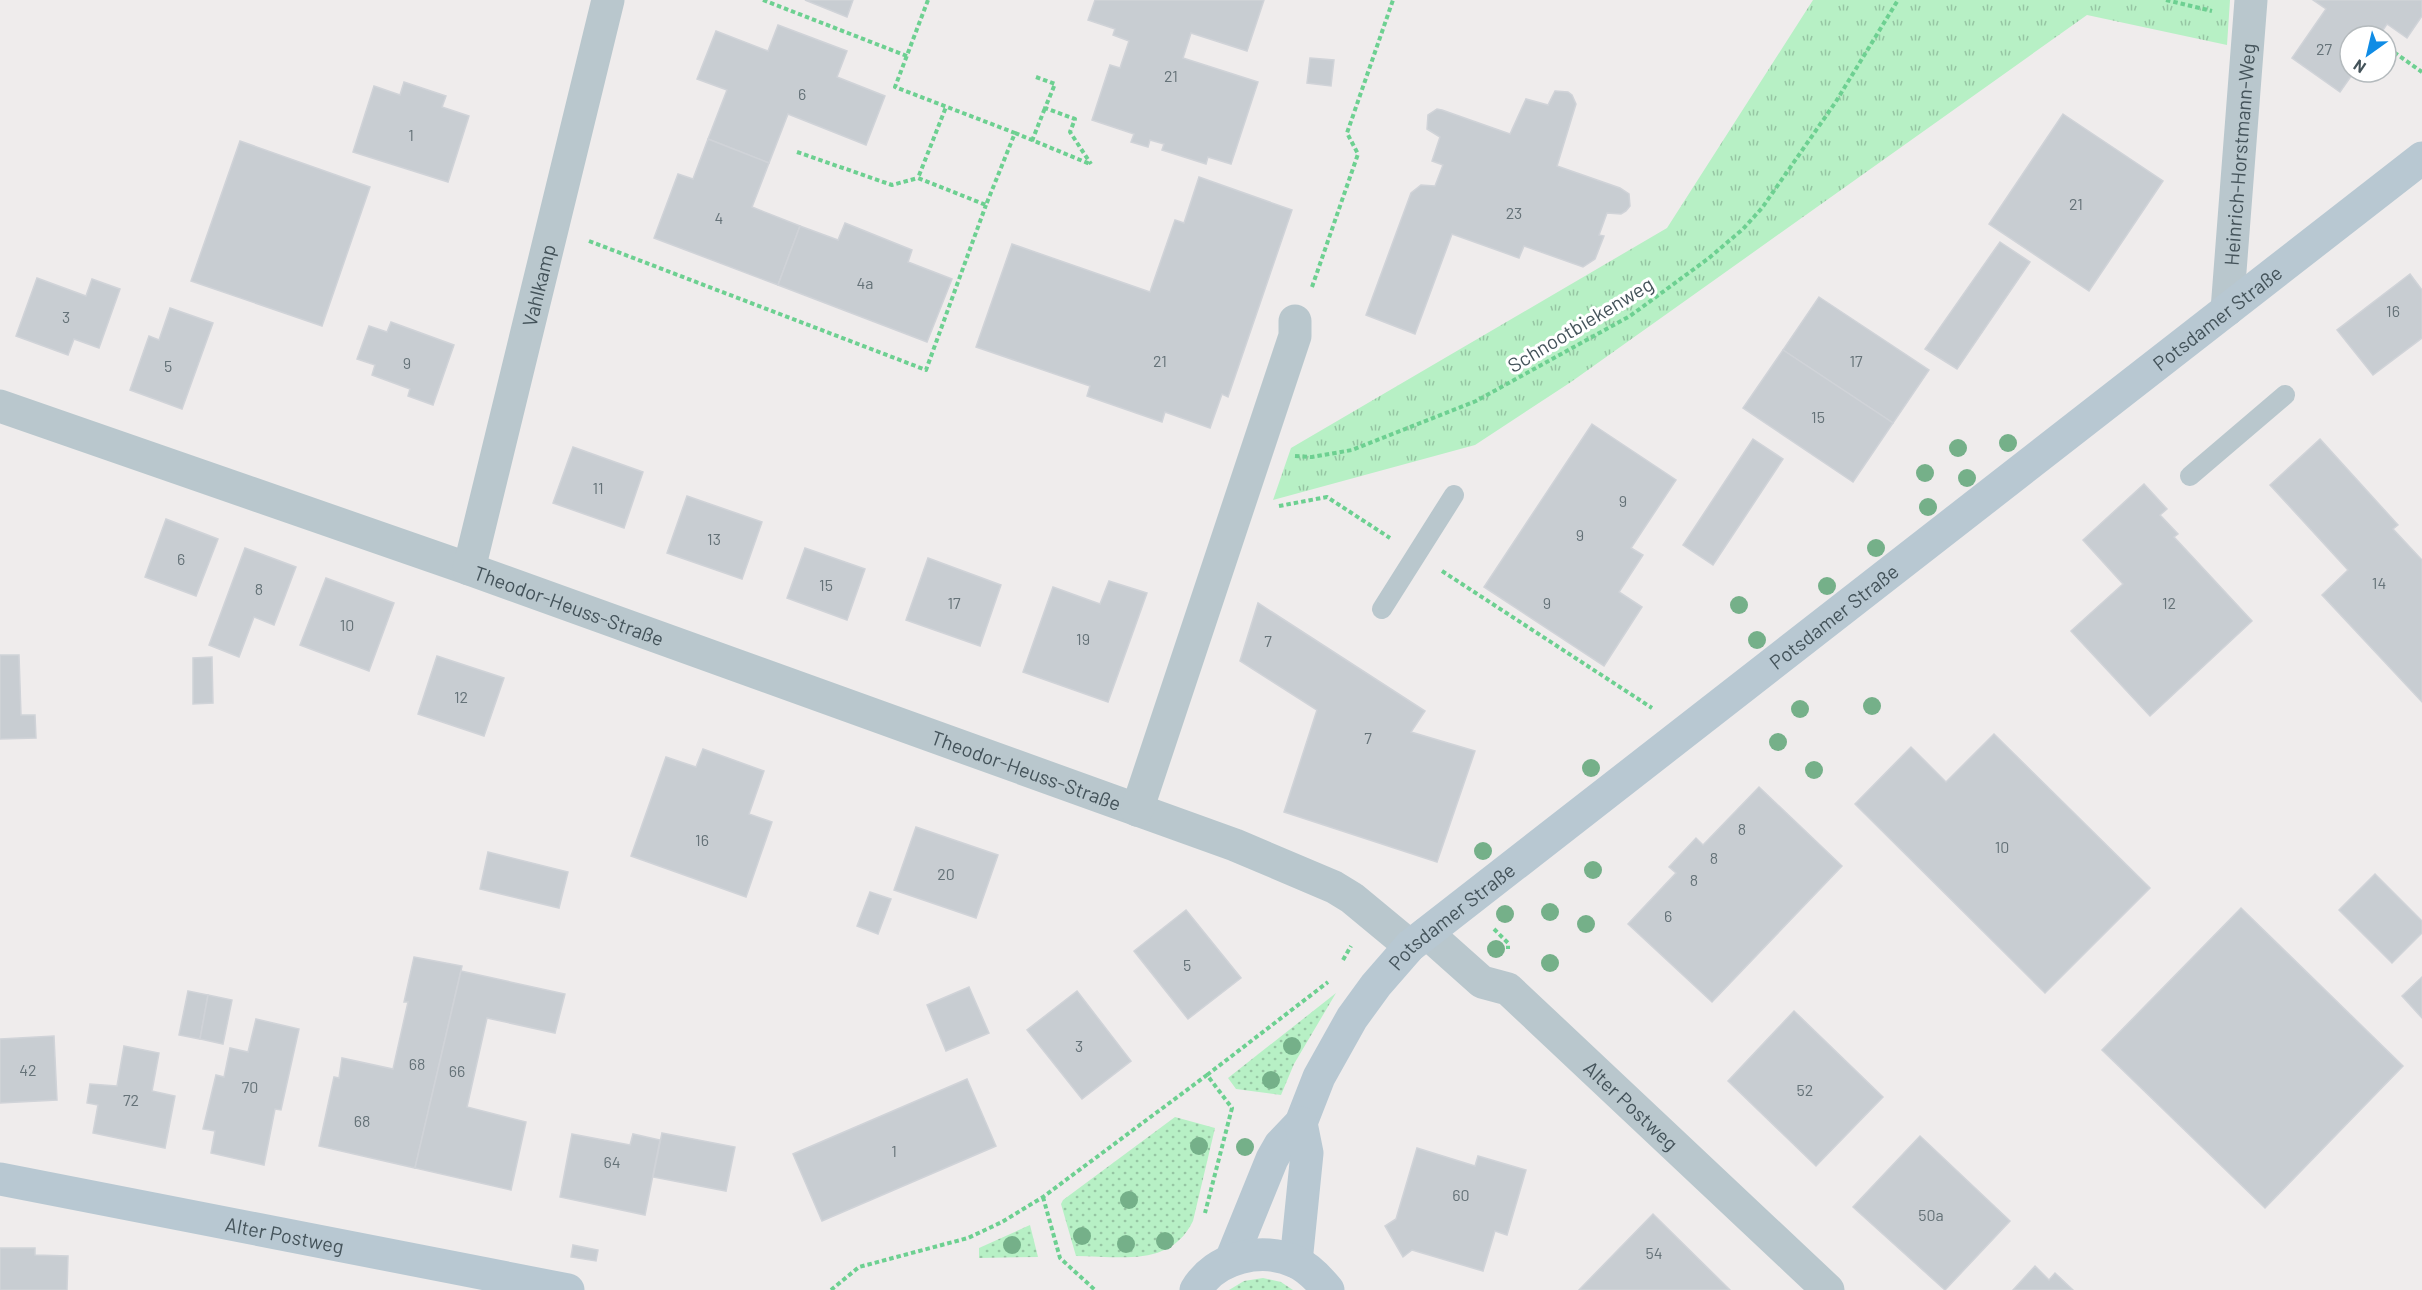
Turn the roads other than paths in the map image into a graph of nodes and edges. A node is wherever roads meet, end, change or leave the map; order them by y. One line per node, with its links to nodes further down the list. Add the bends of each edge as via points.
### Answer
1 (608, 0): 10 (street, Vahlkamp)
2 (2250, 9): 4 (street, Heinrich-Horstmann-Weg)
3 (2422, 158): 4 (street, Potsdamer Straße)
4 (2227, 309): 13 (street, Potsdamer Straße)
5 (1295, 321): 12 (street, Theodor-Heuss-Straße, via 1295,336 1259,448)
6 (2284, 395): 8 (lane)
7 (0, 406): 10 (street, Theodor-Heuss-Straße)
8 (2190, 476)
9 (1454, 495): 11 (lane)
10 (469, 569): 12 (street, Theodor-Heuss-Straße)
11 (1382, 609)
12 (1137, 810): 13 (street, Theodor-Heuss-Straße, via 1235,845 1334,887)
13 (1418, 940): 14 (street, Potsdamer Straße, via 1352,1018 1319,1077); 21 (street, Alter Postweg, via 1482,982 1508,988)
14 (1301, 1123): 16 (street, Potsdamer Straße, via 1272,1159); 17 (street, via 1307,1153)
15 (0, 1179): 18 (street, Alter Postweg)
16 (1231, 1260): 17 (street, via 1272,1254); 19 (street, via 1212,1271)
17 (1296, 1262): 20 (street)
18 (568, 1290)
19 (1196, 1290)
20 (1328, 1290)
21 (1827, 1290)

